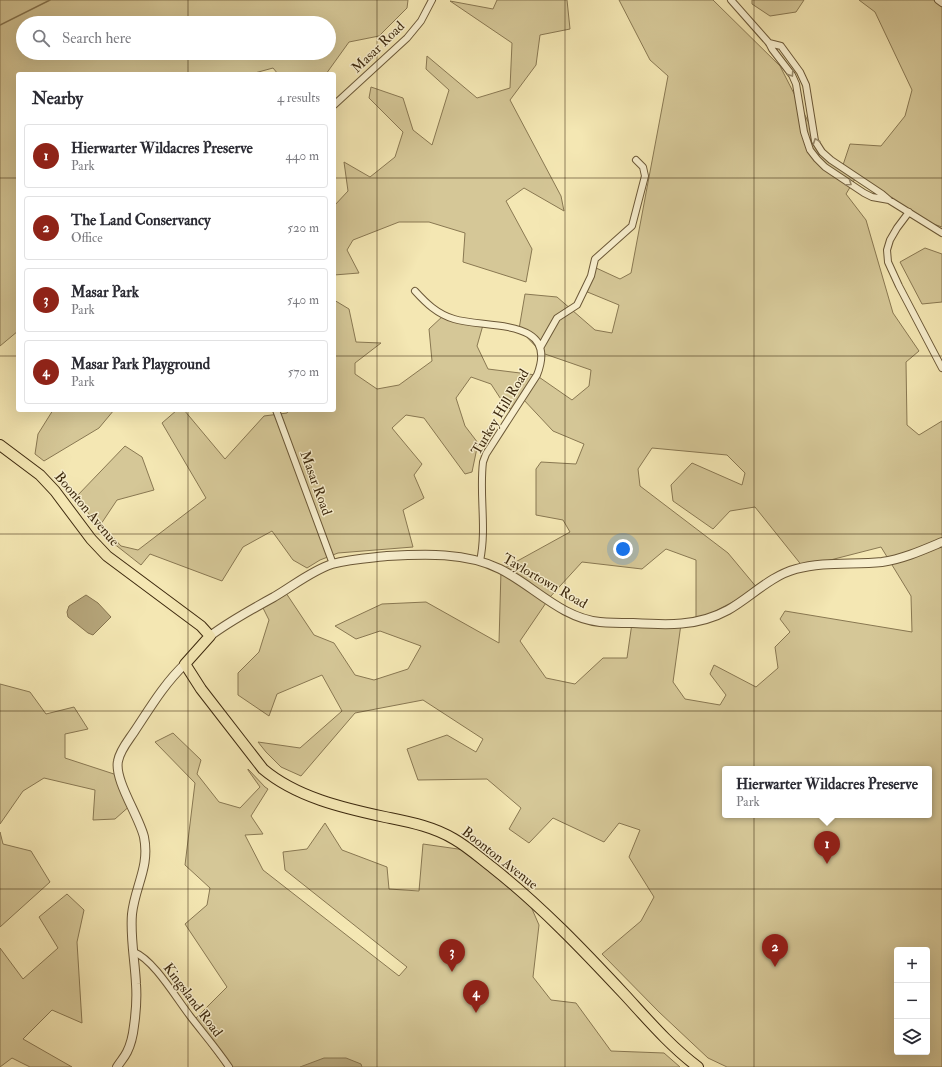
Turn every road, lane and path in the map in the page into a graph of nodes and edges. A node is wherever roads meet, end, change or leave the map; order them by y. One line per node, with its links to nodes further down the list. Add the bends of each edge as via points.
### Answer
1 (432, 0): 8 (street, Masar Road, via 421,21 407,38)
2 (731, 0): 5 (street)
3 (938, 0): 4 (street)
4 (942, 3)
5 (769, 42): 6 (street, via 781,46 798,68); 7 (street, one-way to 7, via 792,75)
6 (807, 92): 7 (street); 9 (street, one-way to 6, via 815,141)
7 (798, 94): 11 (street, via 804,132 810,150)
8 (336, 103)
9 (827, 157): 11 (street); 12 (street)
10 (636, 160): 16 (street, via 643,167 645,176 632,226 595,259 591,276 577,305 557,318)
11 (822, 164): 12 (street, one-way to 12, via 864,193)
12 (889, 200): 13 (street)
13 (909, 212): 14 (street); 17 (street, via 890,240 887,250 888,262)
14 (942, 233)
15 (415, 290): 16 (street, via 430,307 443,315 466,322 520,330 534,338)
16 (540, 348): 21 (street, Turkey Hill Road, via 542,359 537,375 482,462 484,528)
17 (942, 368)
18 (277, 412): 22 (street, Masar Road)
19 (0, 445): 23 (main road, Boonton Avenue, via 40,475 101,551 201,626)
20 (942, 542): 21 (street, Taylortown Road, via 886,561 826,564 795,569 780,575 727,611 672,626 600,622 577,617 503,570)
21 (480, 561): 22 (street, Taylortown Road, via 416,555)
22 (332, 564): 23 (street, Taylortown Road, via 314,572)
23 (210, 636): 24 (main road)
24 (185, 664): 25 (street, via 157,696 122,751 118,762 118,772 138,819 145,847 144,869 132,914); 28 (main road, Boonton Avenue, via 255,760 272,776 292,788 327,802 428,826 453,838 509,880 548,915 663,1035)
25 (134, 952): 26 (street, via 136,999 132,1038); 27 (street, Kingsland Road, via 146,959 154,968)
26 (117, 1067)
27 (230, 1067)
28 (698, 1067)

